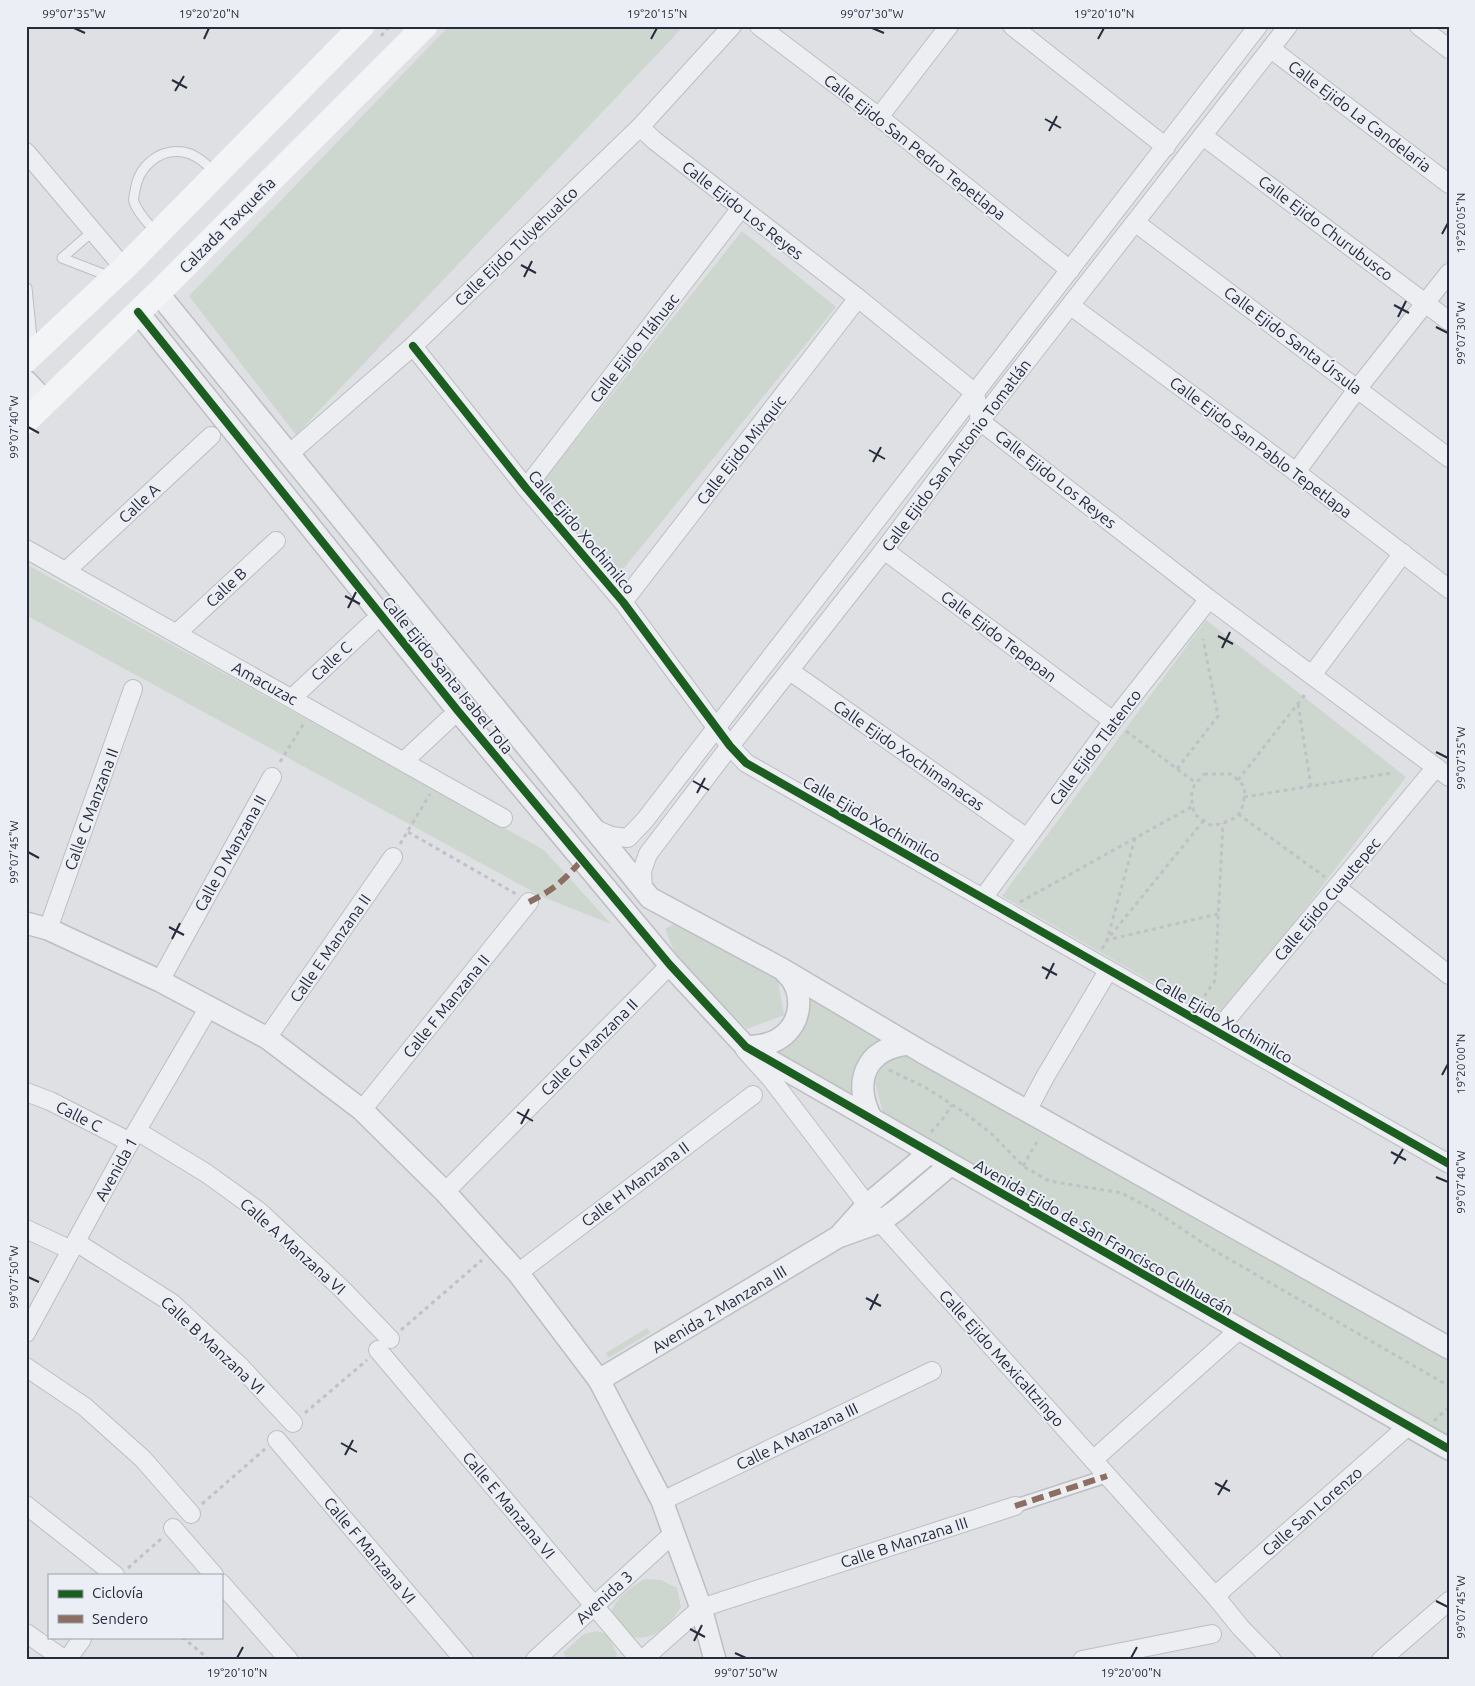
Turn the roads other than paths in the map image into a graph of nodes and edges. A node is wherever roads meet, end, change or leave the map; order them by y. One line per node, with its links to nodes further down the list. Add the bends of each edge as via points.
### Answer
1 (362, 26): 17 (main road)
2 (424, 26): 27 (main road, Calzada Taxqueña)
3 (732, 26): 13 (street, Calle Ejido Tulyehualco)
4 (759, 26): 12 (street, Calle Ejido San Pedro Tepetlapa)
5 (949, 26): 12 (street)
6 (1012, 26): 15 (street)
7 (1258, 26): 15 (street, Calle Ejido San Antonio Tomatlán)
8 (1419, 26): 11 (street)
9 (1283, 28): 10 (street, Calle Ejido San Antonio Tomatlán)
10 (1271, 49): 14 (street, Calle Ejido San Antonio Tomatlán); 18 (street, Calle Ejido La Candelaria)
11 (1449, 49)
12 (879, 117): 23 (street, Calle Ejido San Pedro Tepetlapa)
13 (640, 127): 19 (street, Calle Ejido Los Reyes); 33 (street, Calle Ejido Tulyehualco)
14 (1203, 136): 20 (street, Calle Ejido San Antonio Tomatlán); 29 (street, Calle Ejido Churubusco)
15 (1166, 147): 23 (street, Calle Ejido San Antonio Tomatlán)
16 (26, 152): 21 (street)
17 (217, 174): 22 (main road); 22 (lane, via 197,156 184,152 160,154 145,166 136,183 133,200)
18 (1449, 184)
19 (741, 208): 28 (street, Calle Ejido Los Reyes); 45 (street, Calle Ejido Tláhuac)
20 (1136, 223): 30 (street, Calle Ejido San Antonio Tomatlán); 36 (street, Calle Ejido Santa Úrsula)
21 (93, 231): 24 (street); 24 (lane, via 62,258)
22 (157, 234): 24 (main road)
23 (1070, 270): 37 (street, Calle Ejido San Antonio Tomatlán)
24 (119, 273): 34 (main road)
25 (1449, 273): 29 (street)
26 (26, 289): 34 (lane)
27 (158, 293): 31 (main road, Calzada Taxqueña); 42 (street, Calle Ejido Santa Isabel Tola)
28 (858, 298): 37 (street, Calle Ejido Los Reyes); 53 (street, Calle Ejido Mixquic)
29 (1425, 302): 32 (street, Calle Ejido Churubusco); 36 (street)
30 (1071, 306): 39 (street, Calle Ejido San Antonio Tomatlán); 44 (street, Calle Ejido San Pablo Tepetlapa)
31 (138, 312): 38 (main road, Calzada Taxqueña); 77 (street, Calle Ejido Santa Isabel Tola, via 452,704)
32 (1449, 321)
33 (413, 346): 42 (street, Calle Ejido Tulyehualco); 45 (street, Calle Ejido Xochimilco)
34 (30, 357)
35 (26, 381): 38 (street)
36 (1358, 388): 43 (street, Calle Ejido Santa Úrsula); 44 (street)
37 (975, 393): 39 (street, Calle Ejido Los Reyes); 62 (street, Calle Ejido San Antonio Tomatlán)
38 (46, 402): 40 (main road, Calzada Taxqueña)
39 (980, 420): 48 (street, Calle Ejido San Antonio Tomatlán); 52 (street, Calle Ejido Los Reyes)
40 (26, 421)
41 (211, 436): 50 (street, Calle A)
42 (289, 454): 68 (street, Calle Ejido Santa Isabel Tola)
43 (1449, 458)
44 (1296, 472): 49 (street, Calle Ejido San Pablo Tepetlapa)
45 (526, 488): 53 (street, Calle Ejido Xochimilco)
46 (276, 541): 55 (street, Calle B)
47 (26, 549): 50 (street, Amacuzac)
48 (884, 550): 56 (street, Calle Ejido San Antonio Tomatlán); 61 (street, Calle Ejido Tepepan)
49 (1402, 553): 51 (street, Calle Ejido San Pablo Tepetlapa); 57 (street)
50 (66, 571): 55 (street, Amacuzac)
51 (1449, 589)
52 (1209, 599): 57 (street, Calle Ejido Los Reyes); 61 (street, Calle Ejido Tlatenco)
53 (624, 602): 62 (street, Calle Ejido Xochimilco)
54 (371, 624): 59 (street, Calle C)
55 (177, 633): 59 (street, Amacuzac)
56 (790, 671): 63 (street, Calle Ejido San Antonio Tomatlán); 69 (street, Calle Ejido Xochimanacas)
57 (1314, 677): 65 (street, Calle Ejido Los Reyes)
58 (133, 689): 76 (street, Calle C Manzana II)
59 (292, 698): 64 (street, Amacuzac)
60 (448, 720): 64 (street)
61 (1113, 721): 69 (street, Calle Ejido Tlatenco)
62 (717, 728): 63 (street, Calle Ejido Xochimilco); 68 (street, Calle Ejido San Antonio Tomatlán, via 628,838 611,836)
63 (730, 746): 72 (street, Calle Ejido San Antonio Tomatlán, via 648,854 642,872); 73 (street, Calle Ejido Xochimilco, via 746,763)
64 (404, 761): 67 (street, Amacuzac)
65 (1442, 772): 71 (street, Calle Ejido Cuautepec)
66 (272, 777): 81 (street, Calle D Manzana II)
67 (503, 818)
68 (592, 828): 72 (street, Calle Ejido Santa Isabel Tola)
69 (1028, 838): 73 (street, Calle Ejido Tlatenco)
70 (393, 857): 84 (street, Calle E Manzana II)
71 (1337, 888): 80 (street); 83 (street, Calle Ejido Cuautepec)
72 (643, 891): 79 (street, Calle Ejido Santa Isabel Tola, via 663,906)
73 (983, 898): 78 (street, Calle Ejido Xochimilco)
74 (529, 902): 89 (street, Calle F Manzana II)
75 (26, 923): 76 (street)
76 (48, 929): 81 (street)
77 (670, 965): 86 (street, Calle Ejido Santa Isabel Tola); 96 (street, Calle G Manzana II)
78 (1102, 966): 83 (street, Calle Ejido Xochimilco); 90 (street)
79 (782, 969): 85 (street); 86 (street, via 790,976 798,995 793,1024 782,1038 774,1042)
80 (1449, 975)
81 (160, 981): 82 (street)
82 (208, 1007): 84 (street); 92 (street, Avenida 1)
83 (1217, 1031): 94 (street, Calle Ejido Xochimilco)
84 (267, 1038): 89 (street)
85 (908, 1044): 90 (street); 91 (street, via 888,1049 872,1062 862,1090)
86 (746, 1047): 91 (street, Avenida Ejido de San Francisco Culhuacán); 97 (street, Calle Ejido Mexicaltzingo, via 745,1051 772,1080)
87 (26, 1092): 92 (street, Calle C)
88 (753, 1095): 102 (street, Calle H Manzana II)
89 (362, 1110): 96 (street)
90 (1026, 1111): 106 (street)
91 (870, 1118): 93 (street, Avenida Ejido de San Francisco Culhuacán)
92 (134, 1136): 101 (street, Avenida 1); 105 (street, Calle A Manzana VI, via 206,1173 260,1212 342,1289)
93 (922, 1149): 95 (street, Avenida Ejido de San Francisco Culhuacán); 97 (street, Avenida 2 Manzana III)
94 (1449, 1164)
95 (950, 1165): 98 (street, Avenida 2 Manzana III); 103 (street, Avenida Ejido de San Francisco Culhuacán)
96 (445, 1192): 102 (street)
97 (867, 1205): 98 (street, Calle Ejido Mexicaltzingo); 100 (street, Avenida 2 Manzana III)
98 (880, 1222): 100 (street, Avenida 2 Manzana III); 114 (street, Calle Ejido Mexicaltzingo)
99 (26, 1229): 101 (street, Calle B Manzana VI)
100 (838, 1238): 109 (street, Avenida 2 Manzana III)
101 (73, 1246): 104 (street, Avenida 1); 110 (street, Calle B Manzana VI, via 172,1302 239,1365)
102 (518, 1273): 109 (street)
103 (1238, 1330): 111 (street, Avenida Ejido de San Francisco Culhuacán); 114 (street)
104 (26, 1333)
105 (384, 1345): 127 (street, Calle E Manzana VI)
106 (1449, 1348)
107 (26, 1368): 119 (street, via 85,1406 143,1459)
108 (932, 1371): 116 (street, Calle A Manzana III)
109 (599, 1380): 116 (street)
110 (293, 1424)
111 (1408, 1426): 113 (street, Avenida Ejido de San Francisco Culhuacán); 125 (street, Calle San Lorenzo)
112 (277, 1440): 134 (street, Calle F Manzana VI)
113 (1449, 1449)
114 (1093, 1460): 115 (street, Calle Ejido Mexicaltzingo)
115 (1107, 1476): 118 (street, Calle B Manzana III); 125 (street, Calle Ejido Mexicaltzingo)
116 (662, 1501): 121 (street)
117 (26, 1505): 122 (street)
118 (1015, 1506): 128 (street, Calle B Manzana III)
119 (191, 1514)
120 (173, 1528): 123 (street)
121 (674, 1534): 127 (street, Avenida 3); 128 (street)
122 (121, 1572)
123 (213, 1574)
124 (222, 1584): 133 (street)
125 (1215, 1596): 139 (street, Calle Ejido Mexicaltzingo)
126 (1449, 1601): 140 (street)
127 (594, 1605): 135 (street, Avenida 3); 136 (street, Calle E Manzana VI)
128 (701, 1608): 136 (street); 137 (street)
129 (26, 1634): 132 (street)
130 (1212, 1634): 138 (street)
131 (82, 1639): 132 (street)
132 (66, 1660)
133 (289, 1660)
134 (464, 1660)
135 (535, 1660)
136 (641, 1660)
137 (715, 1660)
138 (1082, 1660)
139 (1272, 1660)
140 (1381, 1660)

